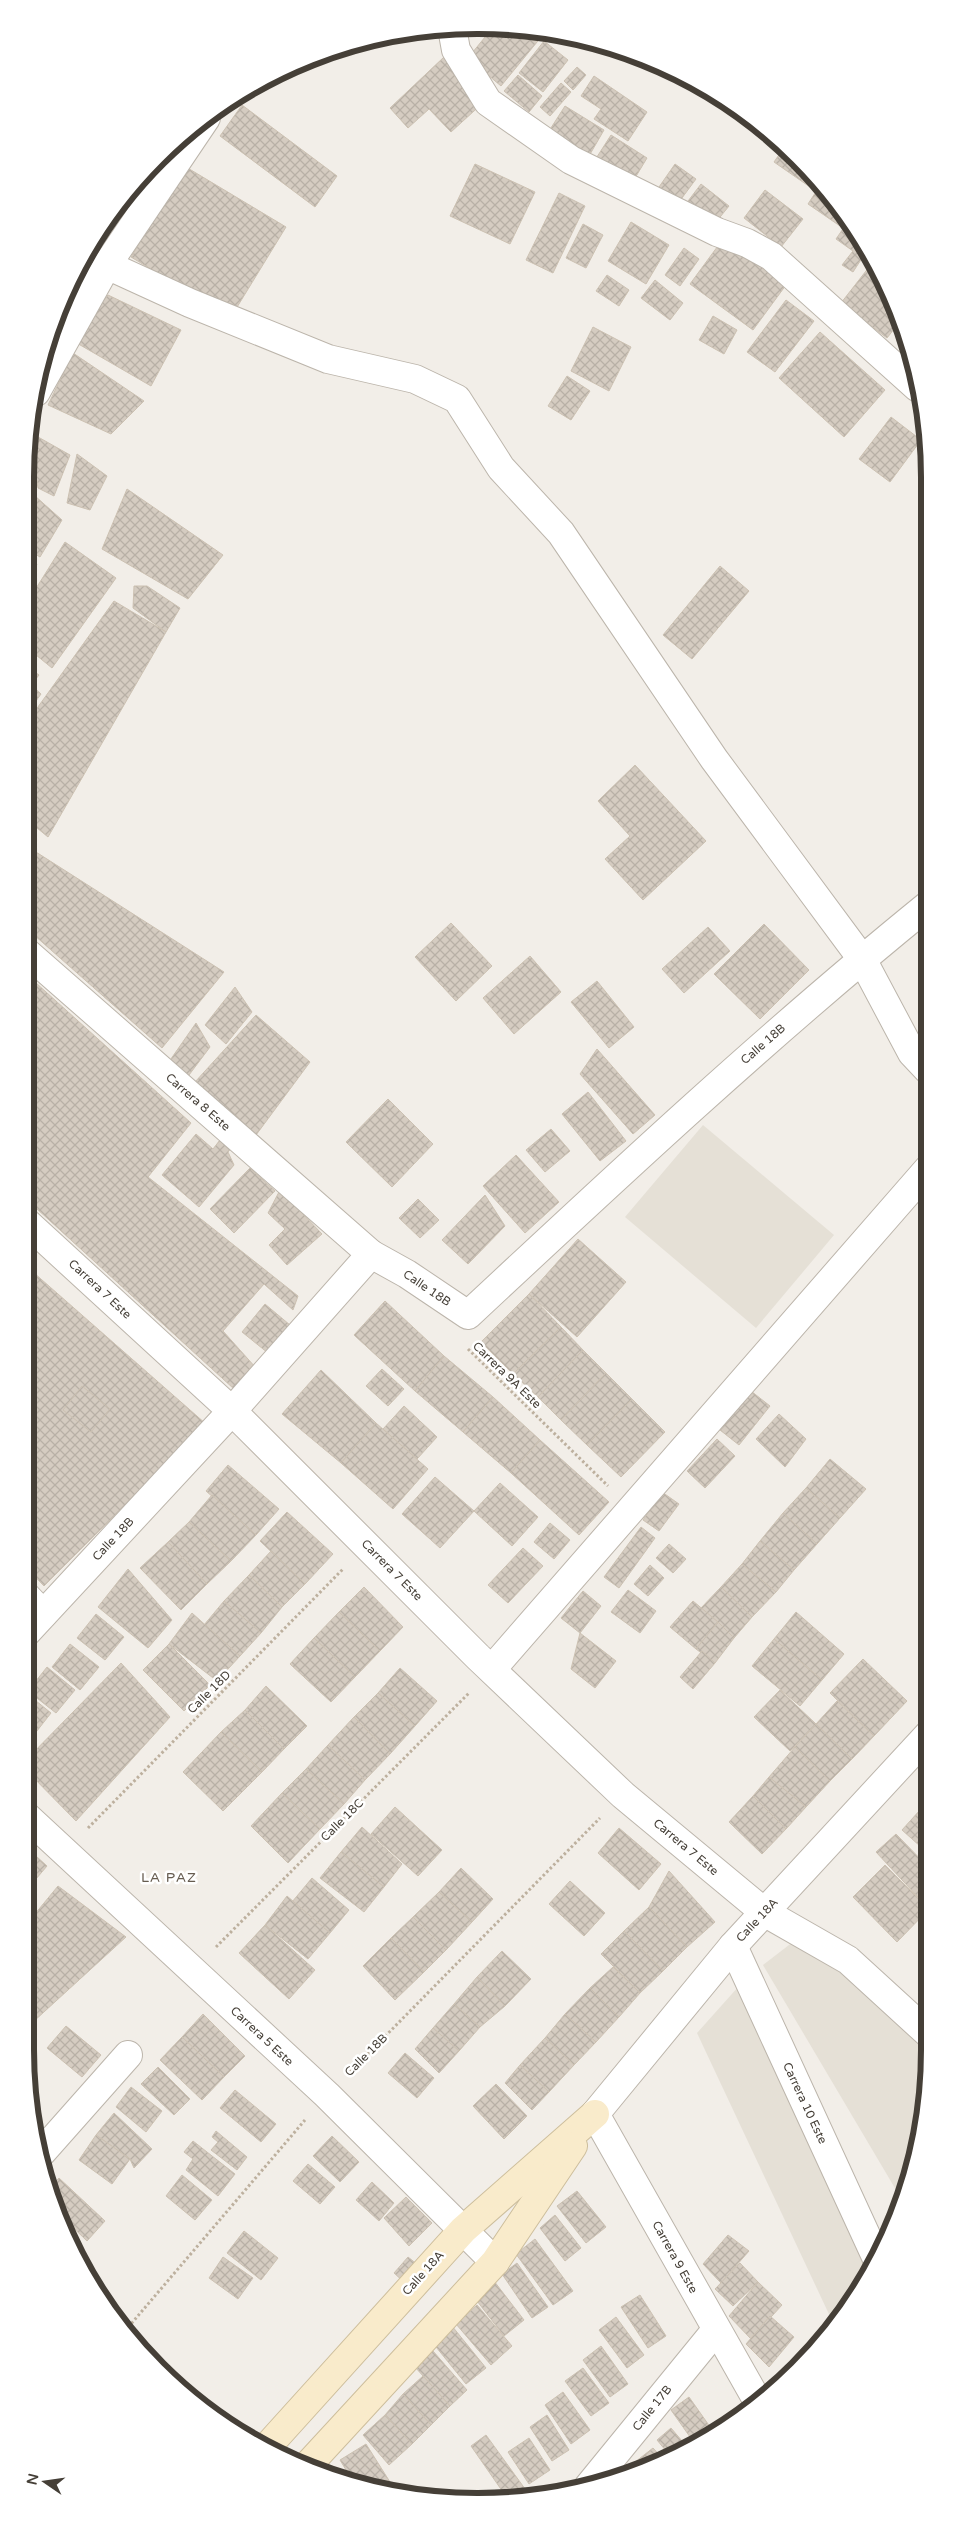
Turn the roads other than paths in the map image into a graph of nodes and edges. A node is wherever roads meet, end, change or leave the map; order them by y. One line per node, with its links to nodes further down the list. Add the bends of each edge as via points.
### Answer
1 (453, 35): 5 (street, via 456,50 488,102 571,160 771,256)
2 (193, 137): 3 (street)
3 (107, 265): 4 (street); 8 (street, via 190,303 328,358 415,379 457,399 501,468 561,533 714,759)
4 (46, 373)
5 (911, 382)
6 (921, 911): 8 (street)
7 (34, 959): 12 (street, Carrera 8 Este)
8 (862, 959): 9 (street, via 912,1053); 12 (street, Calle 18B, via 705,1094 468,1315)
9 (921, 1063)
10 (921, 1177): 17 (street)
11 (34, 1229): 13 (street, Carrera 7 Este)
12 (371, 1254): 13 (street, Calle 18B)
13 (232, 1411): 15 (street, Calle 18B); 17 (street, Carrera 7 Este)
14 (34, 1604): 15 (street)
15 (44, 1614): 16 (street, Calle 18B)
16 (34, 1625)
17 (492, 1669): 20 (street, Carrera 7 Este, via 623,1794)
18 (921, 1743): 20 (street, Calle 18A)
19 (34, 1823): 26 (street, Carrera 5 Este, via 327,2095)
20 (764, 1912): 21 (street, Calle 18A); 22 (street, via 848,1960)
21 (732, 1946): 24 (street, Calle 18A); 27 (street, Carrera 10 Este)
22 (921, 2027)
23 (128, 2055): 25 (street)
24 (595, 2114): 26 (main road, Calle 18A); 28 (main road, Calle 18A); 29 (street, Carrera 9 Este)
25 (45, 2148)
26 (462, 2230): 28 (street, Carrera 5 Este); 31 (main road, Calle 18A)
27 (873, 2250)
28 (495, 2262): 32 (main road, Calle 18A)
29 (716, 2330): 30 (street, Carrera 9 Este); 33 (street, Calle 17B)
30 (755, 2396)
31 (271, 2442)
32 (312, 2461)
33 (596, 2477)

